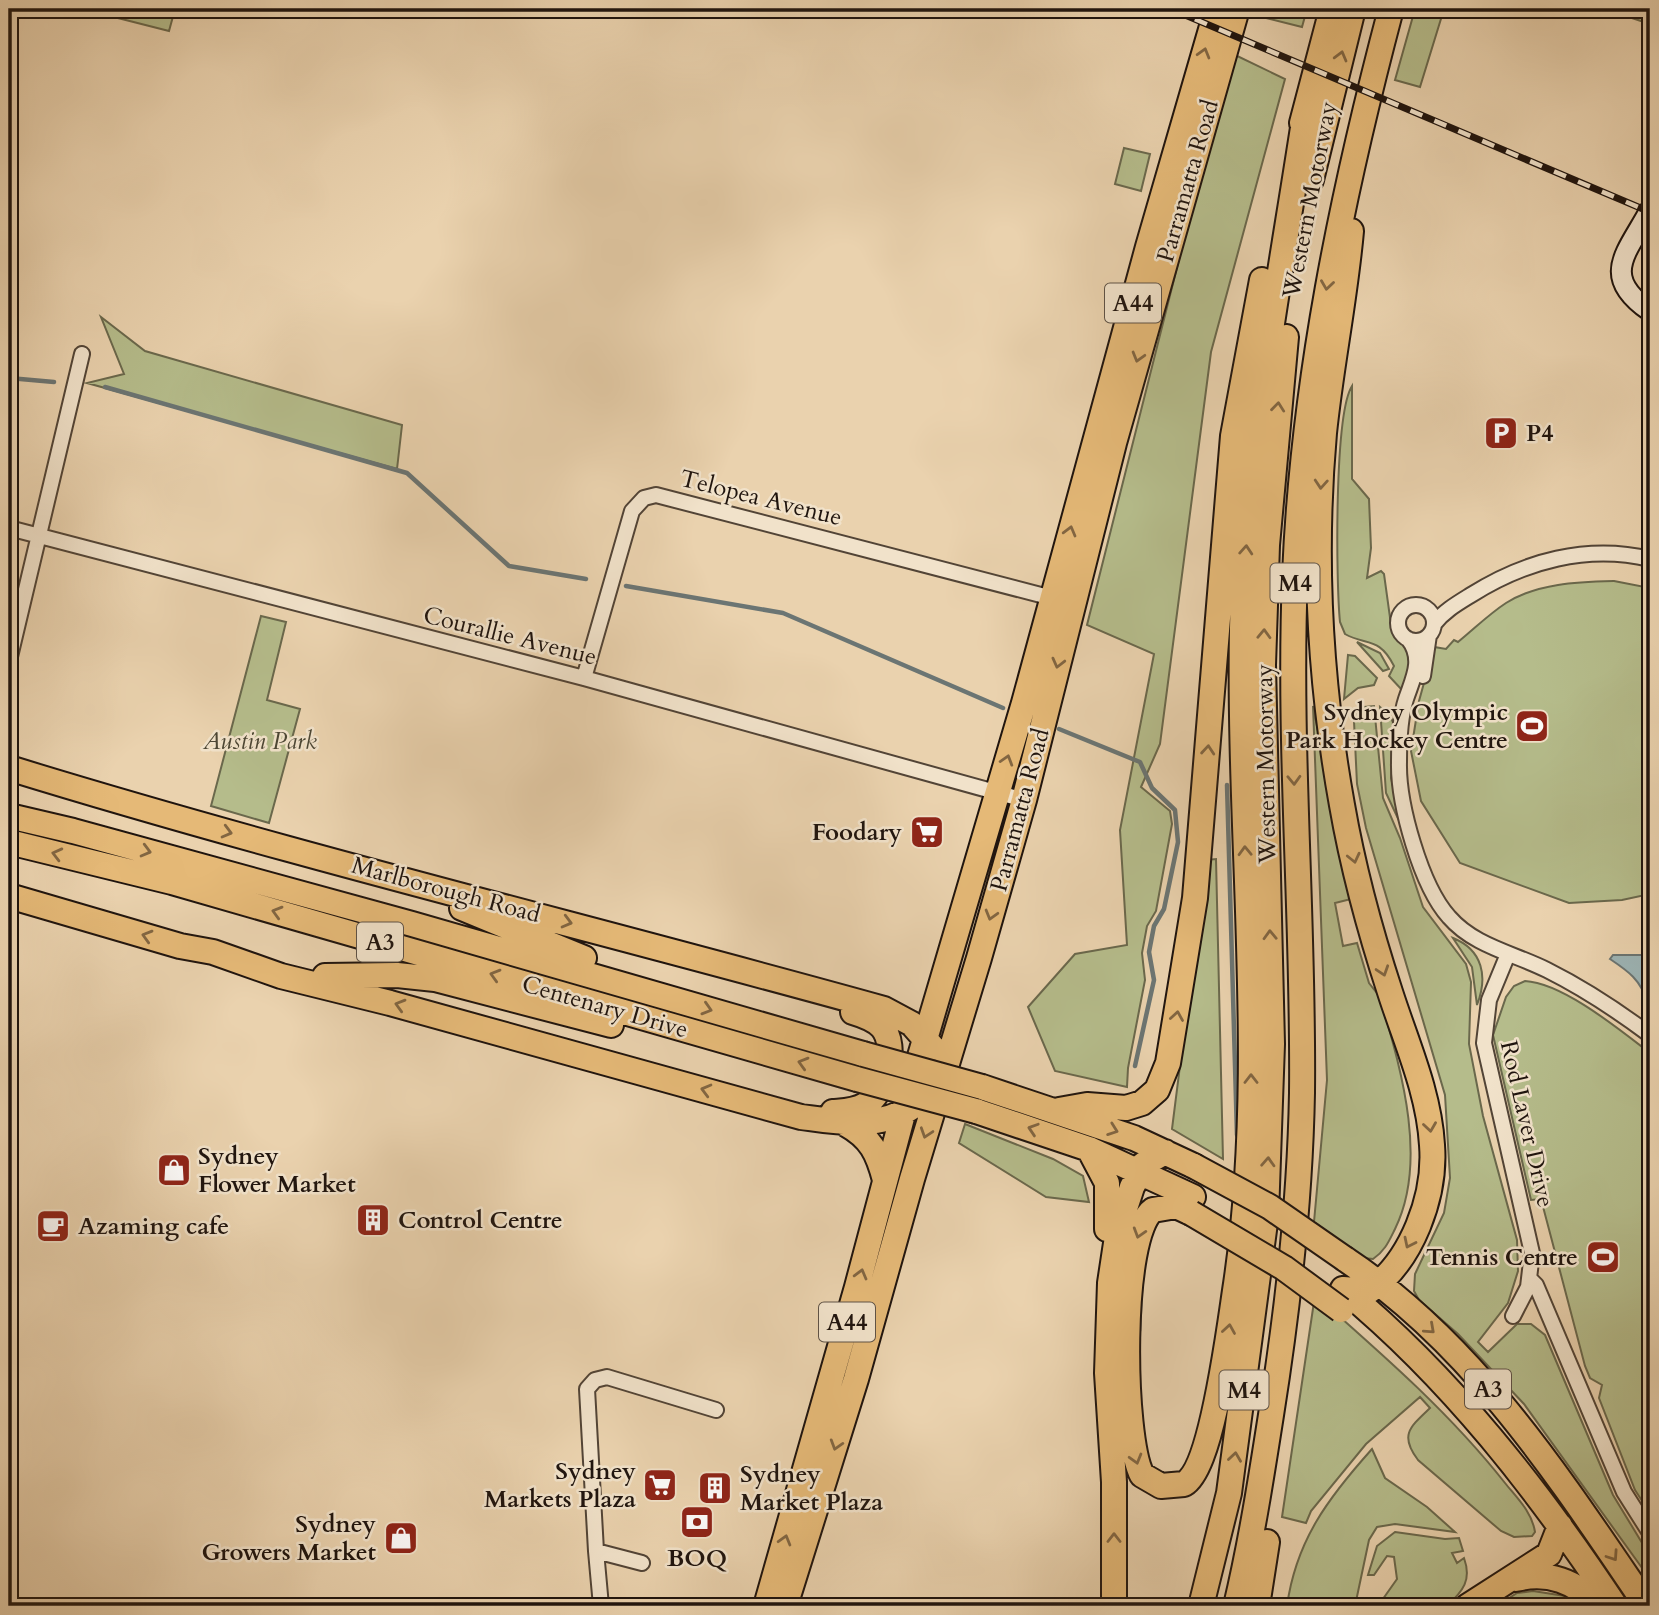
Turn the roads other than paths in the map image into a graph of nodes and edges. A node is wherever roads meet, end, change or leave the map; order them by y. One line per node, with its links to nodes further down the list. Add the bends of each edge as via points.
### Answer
1 (1217, 9): 14 (highway, Parramatta Road / A44, one-way to 1)
2 (1237, 9): 14 (highway, Parramatta Road / A44, one-way to 14, via 1114,443)
3 (1332, 9): 6 (highway)
4 (1353, 9): 56 (highway, Western Motorway / M4, one-way to 4, via 1254,1319 1266,1215 1271,1110 1263,665 1273,447 1297,252 1324,117)
5 (1391, 9): 7 (highway, Western Motorway / M4)
6 (1306, 108): 40 (highway, one-way to 6, via 1133,1106 1152,1096 1165,1073 1195,898 1233,436 1269,249); 47 (highway, one-way to 6, via 1156,1209 1145,1217 1134,1253 1129,1312 1128,1387 1134,1456 1142,1475 1154,1484 1170,1487 1190,1480 1205,1451 1239,1266 1251,1090 1241,764 1245,555 1263,378)
7 (1358, 146): 49 (highway, one-way to 49, via 1348,271 1332,369 1319,504 1321,635 1332,750 1343,809 1376,949 1425,1100 1433,1155 1428,1194 1415,1229 1399,1262); 54 (highway, Western Motorway / M4, one-way to 54, via 1330,266 1299,501 1293,745 1302,1097 1291,1285)
8 (1650, 210): 9 (street, via 1622,265 1622,283 1628,294)
9 (1650, 311)
10 (82, 354): 12 (street)
11 (9, 528): 12 (street, Courallie Avenue)
12 (40, 537): 17 (street); 18 (street, Courallie Avenue)
13 (1650, 559): 15 (street, via 1597,553 1558,557 1506,576 1437,615)
14 (1062, 600): 18 (street, Telopea Avenue, via 656,495 644,498 632,511); 22 (highway, Parramatta Road / A44, one-way to 14); 24 (highway, Parramatta Road / A44, one-way to 24)
15 (1431, 624): 16 (street, via 1419,641); 16 (street, via 1416,605 1402,611 1398,626); 19 (street, via 1422,679)
16 (1408, 639): 19 (street, via 1417,663)
17 (9, 661)
18 (584, 678): 22 (street, Courallie Avenue)
19 (1406, 699): 30 (street, via 1399,761 1401,793 1434,895 1465,932)
20 (9, 768): 23 (highway, Marlborough Road)
21 (9, 777): 23 (highway)
22 (998, 791): 24 (street, Courallie Avenue); 33 (highway, Parramatta Road / A44)
23 (103, 797): 27 (highway, Marlborough Road, one-way to 27)
24 (1024, 800): 38 (highway, Parramatta Road / A44, one-way to 38)
25 (9, 816): 32 (highway, Centenary Drive / A3, one-way to 32)
26 (9, 842): 37 (highway, Centenary Drive / A3, one-way to 26, via 172,882)
27 (430, 886): 31 (highway, Marlborough Road, one-way to 31); 32 (highway, via 457,906 574,956 636,973)
28 (9, 896): 29 (highway, one-way to 28)
29 (213, 952): 37 (highway, via 331,977 435,979 700,1046); 39 (highway, one-way to 29, via 281,976)
30 (1508, 954): 35 (street, via 1550,971); 48 (street, Rod Laver Drive, via 1485,1012 1483,1044 1531,1243)
31 (789, 983): 34 (highway, Marlborough Road); 39 (highway, via 877,1023 887,1036 889,1052 886,1072 866,1105 833,1112)
32 (642, 989): 40 (highway, Centenary Drive / A3, one-way to 40, bridge)
33 (933, 1007): 34 (highway, Marlborough Road, via 926,1011); 36 (highway, Parramatta Road / A44)
34 (884, 1009): 36 (highway, Marlborough Road)
35 (1650, 1035)
36 (925, 1037): 38 (highway, Marlborough Road); 41 (highway, Parramatta Road / A44)
37 (750, 1048): 43 (highway, Centenary Drive / A3, one-way to 37, bridge, via 976,1111)
38 (944, 1078): 41 (highway); 64 (highway, Parramatta Road / A44, one-way to 64)
39 (772, 1107): 42 (highway)
40 (1059, 1110): 44 (highway, Centenary Drive / A3, one-way to 44)
41 (903, 1114): 42 (highway); 46 (highway, Parramatta Road / A44)
42 (846, 1124): 46 (highway, via 874,1146)
43 (1089, 1149): 45 (highway, Centenary Drive / A3); 52 (highway, via 1104,1174 1109,1203 1102,1276)
44 (1165, 1152): 45 (highway); 49 (highway, A3, bridge, via 1270,1207)
45 (1139, 1171): 47 (highway, Centenary Drive / A3); 52 (highway, via 1118,1230)
46 (885, 1180): 63 (highway, Parramatta Road / A44, one-way to 46)
47 (1192, 1205): 50 (highway, A3, via 1277,1245)
48 (1530, 1279): 51 (street); 58 (street, Rod Laver Drive, via 1624,1492)
49 (1378, 1284): 50 (highway); 55 (highway, A3, one-way to 55, via 1494,1395)
50 (1342, 1300): 57 (highway, A3, via 1408,1345 1439,1377)
51 (1513, 1316)
52 (1107, 1349): 65 (highway, one-way to 52)
53 (716, 1410): 59 (street, via 607,1377 595,1380 587,1389)
54 (1264, 1465): 68 (highway, Western Motorway / M4); 69 (highway, Western Motorway, via 1271,1518)
55 (1582, 1509): 57 (highway); 73 (highway, A3, one-way to 73)
56 (1223, 1524): 66 (highway, Western Motorway / M4); 67 (highway, Western Motorway / M4)
57 (1560, 1526): 61 (highway, via 1549,1554); 72 (highway, A3)
58 (1650, 1533)
59 (596, 1551): 60 (street); 62 (street)
60 (642, 1563)
61 (1508, 1581): 70 (highway); 71 (highway, via 1535,1575 1553,1577 1579,1589)
62 (601, 1606)
63 (766, 1606)
64 (785, 1606)
65 (1114, 1606)
66 (1186, 1606)
67 (1201, 1606)
68 (1236, 1606)
69 (1256, 1606)
70 (1468, 1606)
71 (1597, 1606)
72 (1615, 1606)
73 (1647, 1606)

